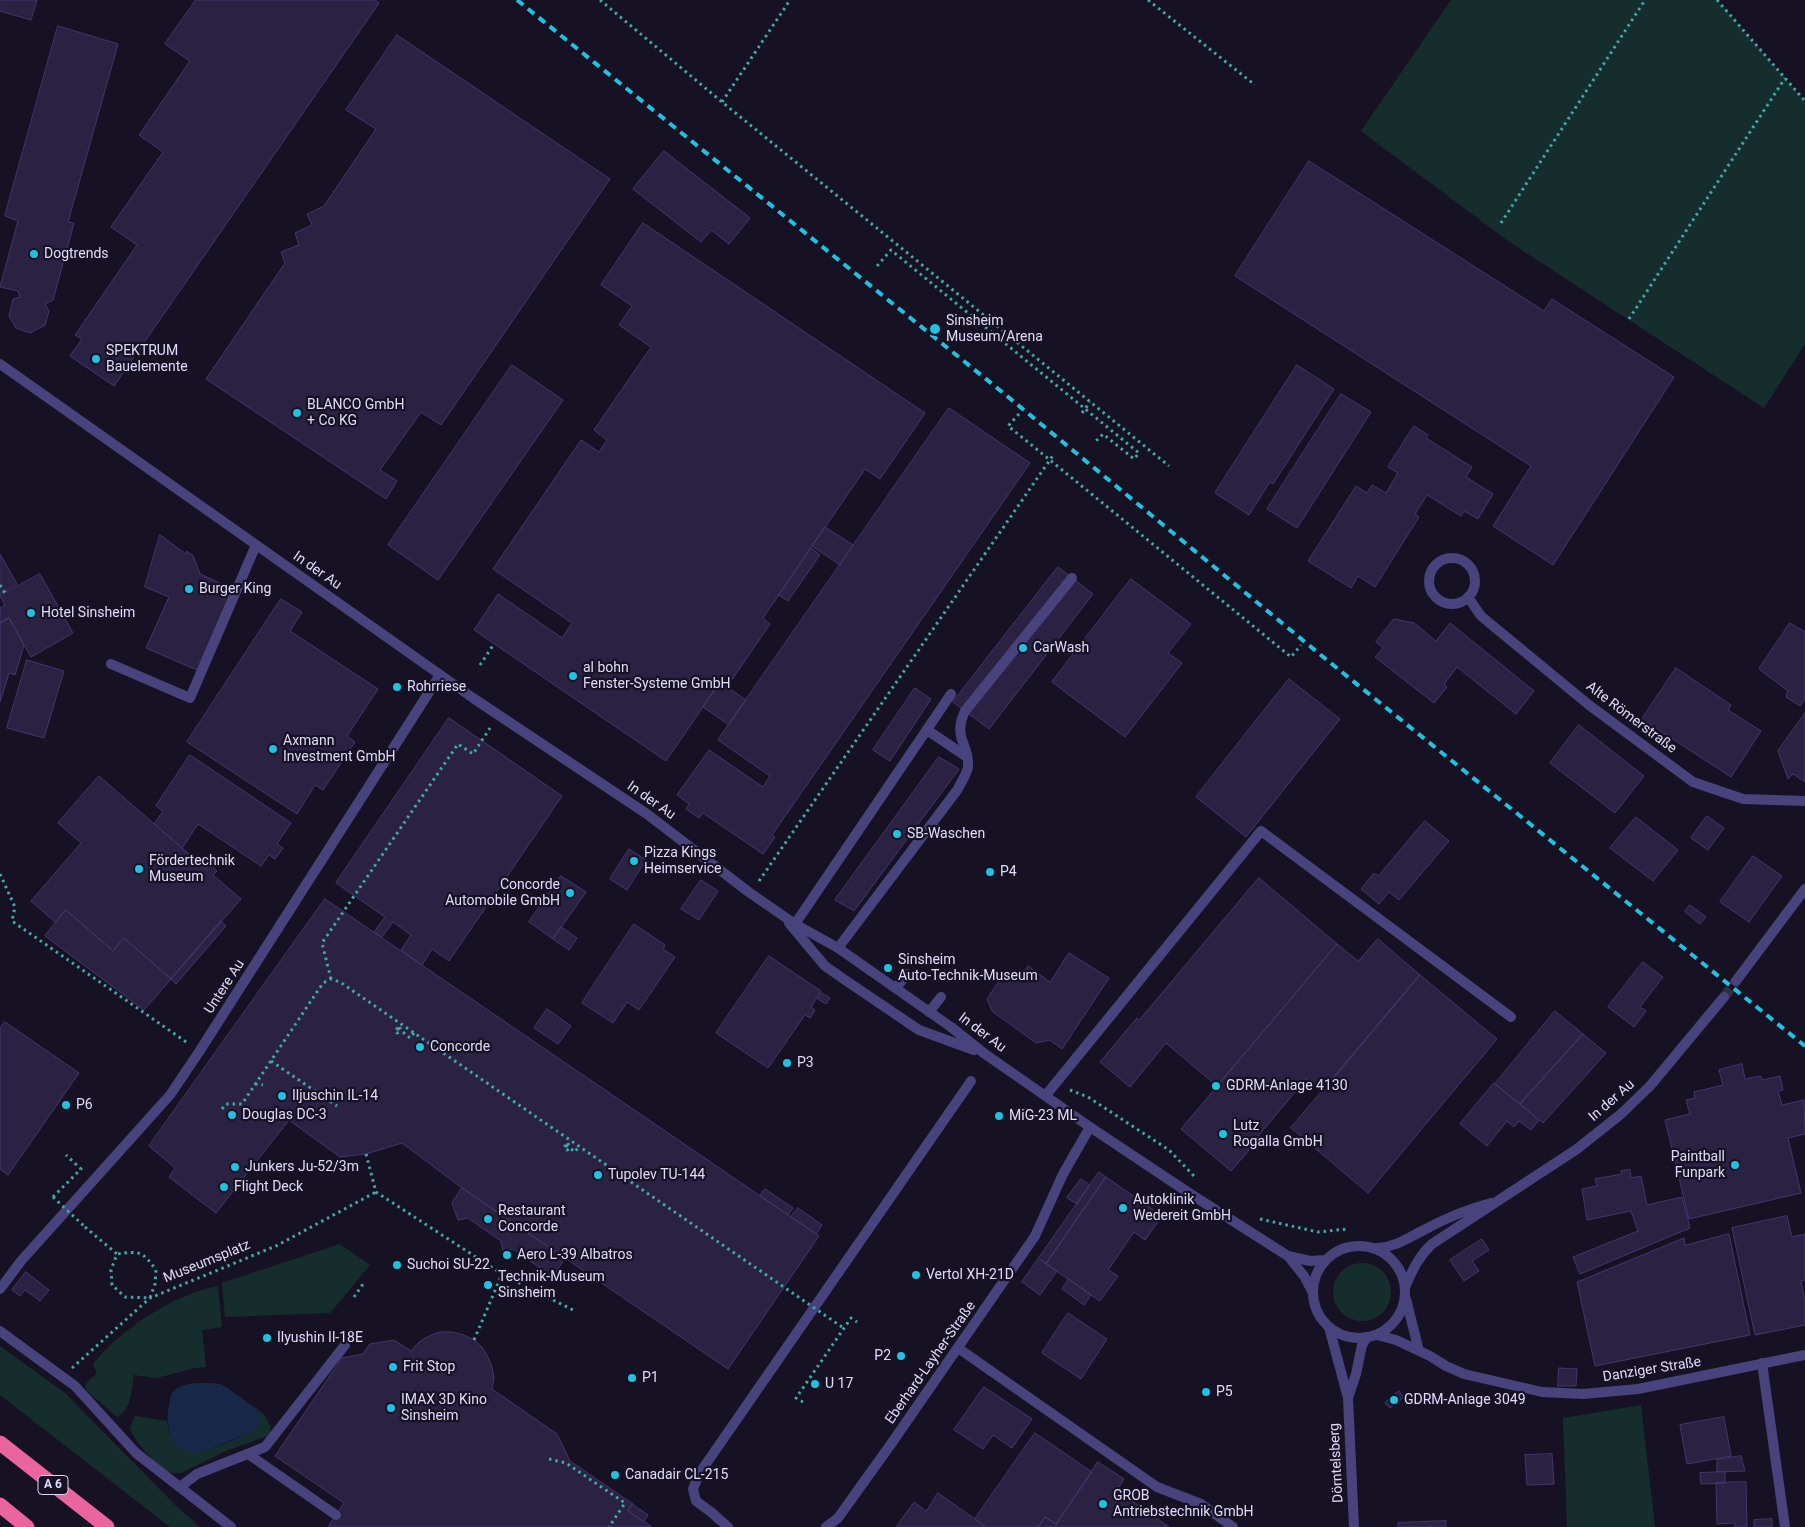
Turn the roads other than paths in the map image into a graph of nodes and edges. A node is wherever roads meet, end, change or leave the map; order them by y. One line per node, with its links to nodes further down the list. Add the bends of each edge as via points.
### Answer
1 (0, 364): 2 (street, In der Au)
2 (256, 545): 5 (street, via 190,698); 6 (street, In der Au)
3 (1072, 578): 9 (street, via 965,711 960,734)
4 (1468, 597): 4 (street, via 1474,576 1466,563 1453,558 1439,562 1430,573 1432,594 1445,604 1462,602); 10 (street, Alte Römerstraße, via 1481,616 1589,705 1693,782 1743,799)
5 (111, 664)
6 (440, 674): 12 (street, In der Au, via 647,814); 31 (street, Untere Au, via 170,1095 21,1261)
7 (951, 694): 8 (street)
8 (927, 730): 9 (street); 13 (street)
9 (968, 757): 14 (street, via 968,768 958,789)
10 (1805, 801)
11 (1805, 889): 16 (street)
12 (783, 916): 13 (street, In der Au); 22 (street, via 825,966 919,1030)
13 (794, 924): 14 (street, In der Au)
14 (838, 948): 17 (street, In der Au)
15 (907, 974): 17 (street)
16 (1736, 981)
17 (896, 988): 20 (street, In der Au)
18 (940, 997): 20 (street)
19 (1724, 997): 26 (street, In der Au, via 1650,1086 1621,1114 1576,1149)
20 (929, 1012): 22 (street, In der Au)
21 (1511, 1016): 24 (street, via 1261,831)
22 (985, 1054): 24 (street, In der Au)
23 (971, 1081): 51 (street, via 699,1474 693,1489 696,1501)
24 (1046, 1095): 25 (street, In der Au)
25 (1090, 1127): 28 (street, In der Au); 38 (street, Eberhard-Layher-Straße, via 1063,1174 1035,1236)
26 (1497, 1201): 27 (street, In der Au, via 1474,1207 1394,1246); 30 (street, In der Au, via 1432,1244 1420,1256)
27 (1377, 1248): 29 (street, via 1349,1246); 30 (street, via 1391,1257)
28 (1288, 1256): 29 (street, In der Au, via 1310,1261); 32 (street, In der Au)
29 (1325, 1260): 32 (street, via 1318,1270)
30 (1406, 1285): 33 (street)
31 (0, 1289)
32 (1313, 1293): 34 (street, via 1320,1317)
33 (1406, 1299): 36 (street, via 1390,1326); 39 (street)
34 (1329, 1327): 36 (street, via 1354,1338); 42 (street, Dörntelsberg)
35 (0, 1331): 45 (street, via 75,1386 136,1453)
36 (1372, 1336): 39 (street, Danziger Straße, via 1396,1340); 42 (street, Dörntelsberg, via 1362,1345)
37 (345, 1345): 44 (street, via 265,1447)
38 (958, 1348): 52 (street, Eberhard-Layher-Straße, via 838,1518); 53 (street, via 1157,1487 1201,1504)
39 (1419, 1351): 41 (street, Danziger Straße, via 1464,1374 1542,1392 1583,1394 1638,1389)
40 (1805, 1355): 41 (street, Danziger Straße)
41 (1762, 1363): 55 (street)
42 (1348, 1398): 54 (street, Dörntelsberg)
43 (0, 1443): 49 (highway, A 6)
44 (248, 1454): 45 (street, via 197,1474); 47 (street)
45 (180, 1487): 50 (street)
46 (0, 1505): 48 (highway)
47 (336, 1515)
48 (27, 1527)
49 (107, 1527)
50 (231, 1527)
51 (728, 1527)
52 (826, 1527)
53 (1233, 1527)
54 (1354, 1527)
55 (1785, 1527)

